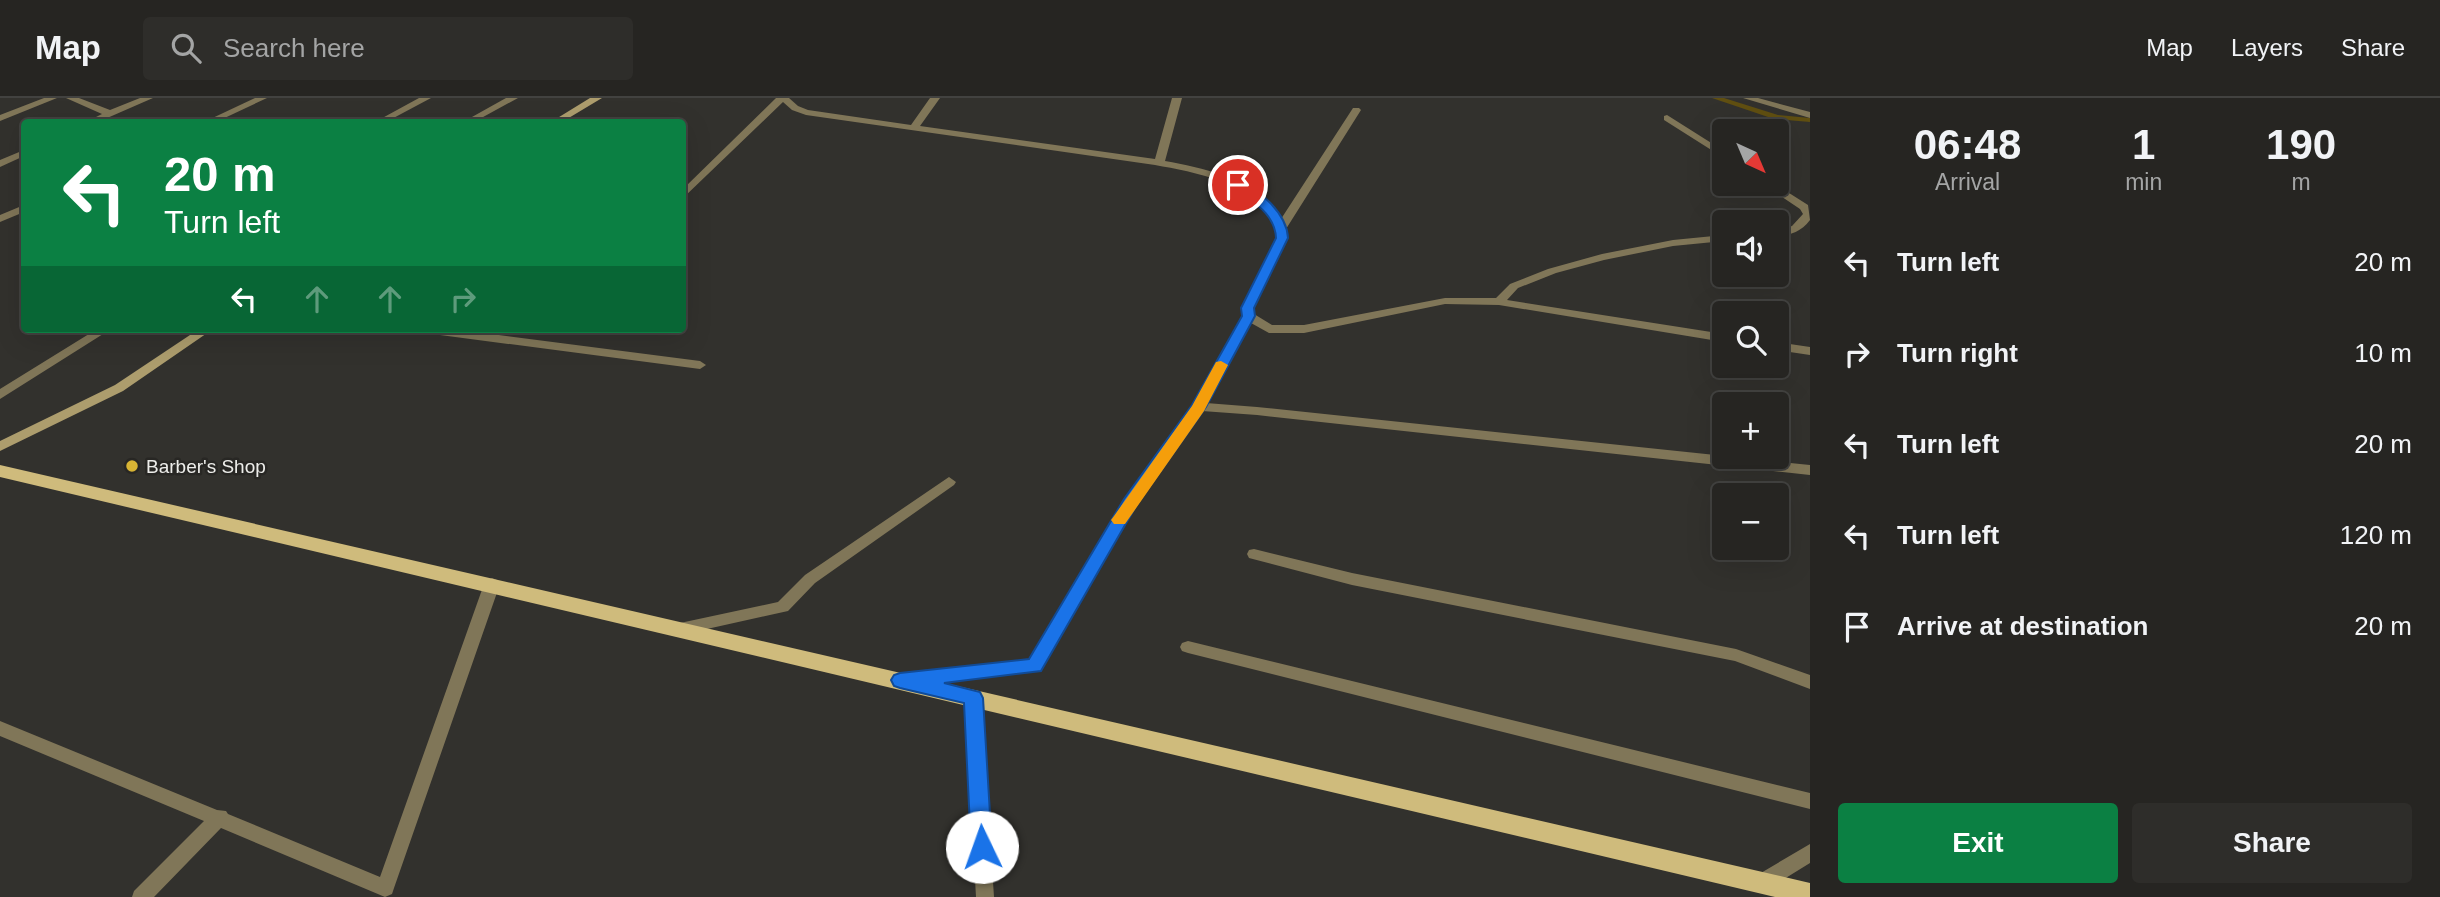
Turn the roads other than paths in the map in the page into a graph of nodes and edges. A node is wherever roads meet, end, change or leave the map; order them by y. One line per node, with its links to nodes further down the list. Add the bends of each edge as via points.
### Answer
1 (52, 98): 15 (street)
2 (71, 98): 13 (street)
3 (148, 98): 13 (street)
4 (261, 98): 18 (street)
5 (426, 98): 19 (street)
6 (513, 98): 20 (street)
7 (597, 98): 21 (street)
8 (783, 98): 22 (street, via 806,112); 27 (street)
9 (935, 98): 22 (street)
10 (1177, 98): 25 (street)
11 (1748, 98): 14 (street)
12 (1356, 110): 31 (street)
13 (111, 114): 17 (street)
14 (1810, 115)
15 (0, 118)
16 (1667, 118): 23 (street)
17 (98, 119)
18 (216, 119)
19 (386, 119)
20 (474, 119)
21 (560, 119)
22 (914, 128): 25 (street)
23 (1712, 147)
24 (21, 154): 26 (street)
25 (1159, 163): 31 (street, via 1238,185 1251,192)
26 (0, 164)
27 (686, 192)
28 (1787, 196): 32 (street, via 1808,214 1804,223)
29 (21, 209): 30 (street)
30 (0, 219)
31 (1282, 227): 35 (street, via 1282,238 1247,308)
32 (1789, 232)
33 (1712, 239): 34 (street, via 1602,257 1552,271 1514,286)
34 (1499, 302): 35 (street, via 1445,301 1304,329 1269,329); 39 (street)
35 (1248, 316): 44 (street)
36 (99, 333): 43 (street)
37 (201, 333): 45 (street, via 118,388)
38 (456, 333): 42 (street)
39 (1712, 336)
40 (1789, 348): 41 (street)
41 (1810, 351)
42 (700, 365)
43 (0, 395)
44 (1198, 407): 46 (street); 53 (street, via 1130,503 1035,666)
45 (0, 446)
46 (1810, 470)
47 (0, 471): 50 (main road)
48 (949, 482): 51 (street, via 810,579 783,607)
49 (1254, 554): 54 (street, via 1352,579 1736,655)
50 (492, 584): 51 (main road); 61 (street)
51 (680, 629): 53 (main road)
52 (1188, 647): 57 (street)
53 (900, 680): 55 (main road)
54 (1810, 682)
55 (973, 698): 60 (main road); 64 (street)
56 (0, 728): 58 (street)
57 (1810, 801)
58 (220, 817): 61 (street); 63 (street)
59 (1810, 853): 60 (street)
60 (1761, 883): 62 (main road)
61 (382, 893)
62 (1810, 894)
63 (141, 897)
64 (985, 897)

